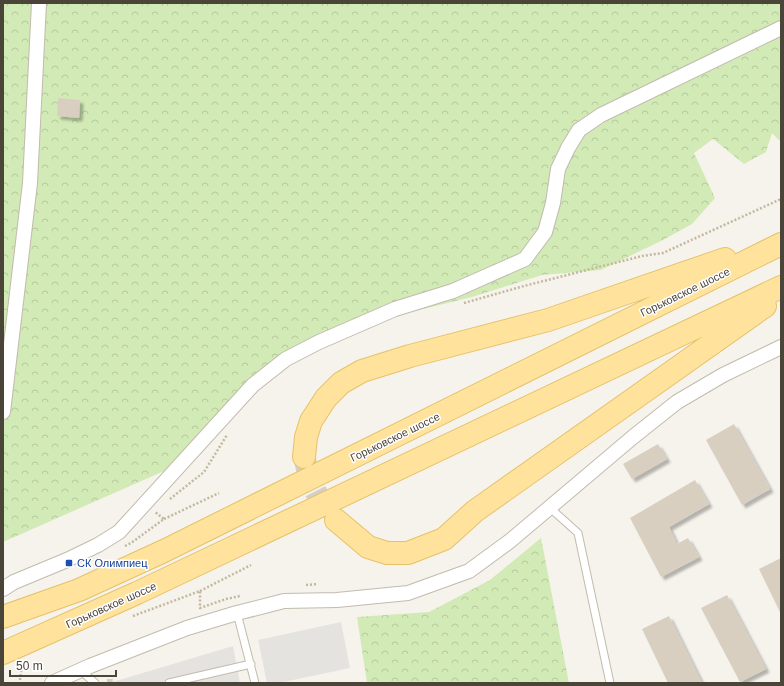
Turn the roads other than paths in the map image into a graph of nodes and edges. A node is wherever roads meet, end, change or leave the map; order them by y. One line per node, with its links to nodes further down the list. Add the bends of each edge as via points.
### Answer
1 (39, 3): 8 (street, via 30,183)
2 (781, 28): 12 (street, via 601,115 579,130 558,169 546,232 524,258 453,291 396,309 318,342 286,359 253,385 119,532 92,548)
3 (781, 240): 9 (main road, via 548,320 410,356 362,372 341,383 326,398 311,421)
4 (781, 244): 14 (main road, Горьковское шоссе, via 164,551 79,590)
5 (781, 287): 15 (main road, Горьковское шоссе, via 137,593)
6 (781, 294): 11 (main road, via 475,511 444,539 408,553 387,554 368,547)
7 (781, 347): 10 (street, via 723,375 677,402)
8 (3, 412)
9 (304, 456)
10 (550, 508): 13 (street, via 469,571 415,591 337,600 284,601); 22 (lane, via 578,533)
11 (336, 520)
12 (3, 589)
13 (237, 613): 16 (lane); 17 (street, via 186,628)
14 (3, 617)
15 (3, 653)
16 (250, 664): 20 (lane); 21 (lane)
17 (80, 670): 18 (street); 19 (lane)
18 (52, 683)
19 (95, 683)
20 (169, 683)
21 (255, 683)
22 (610, 683)

